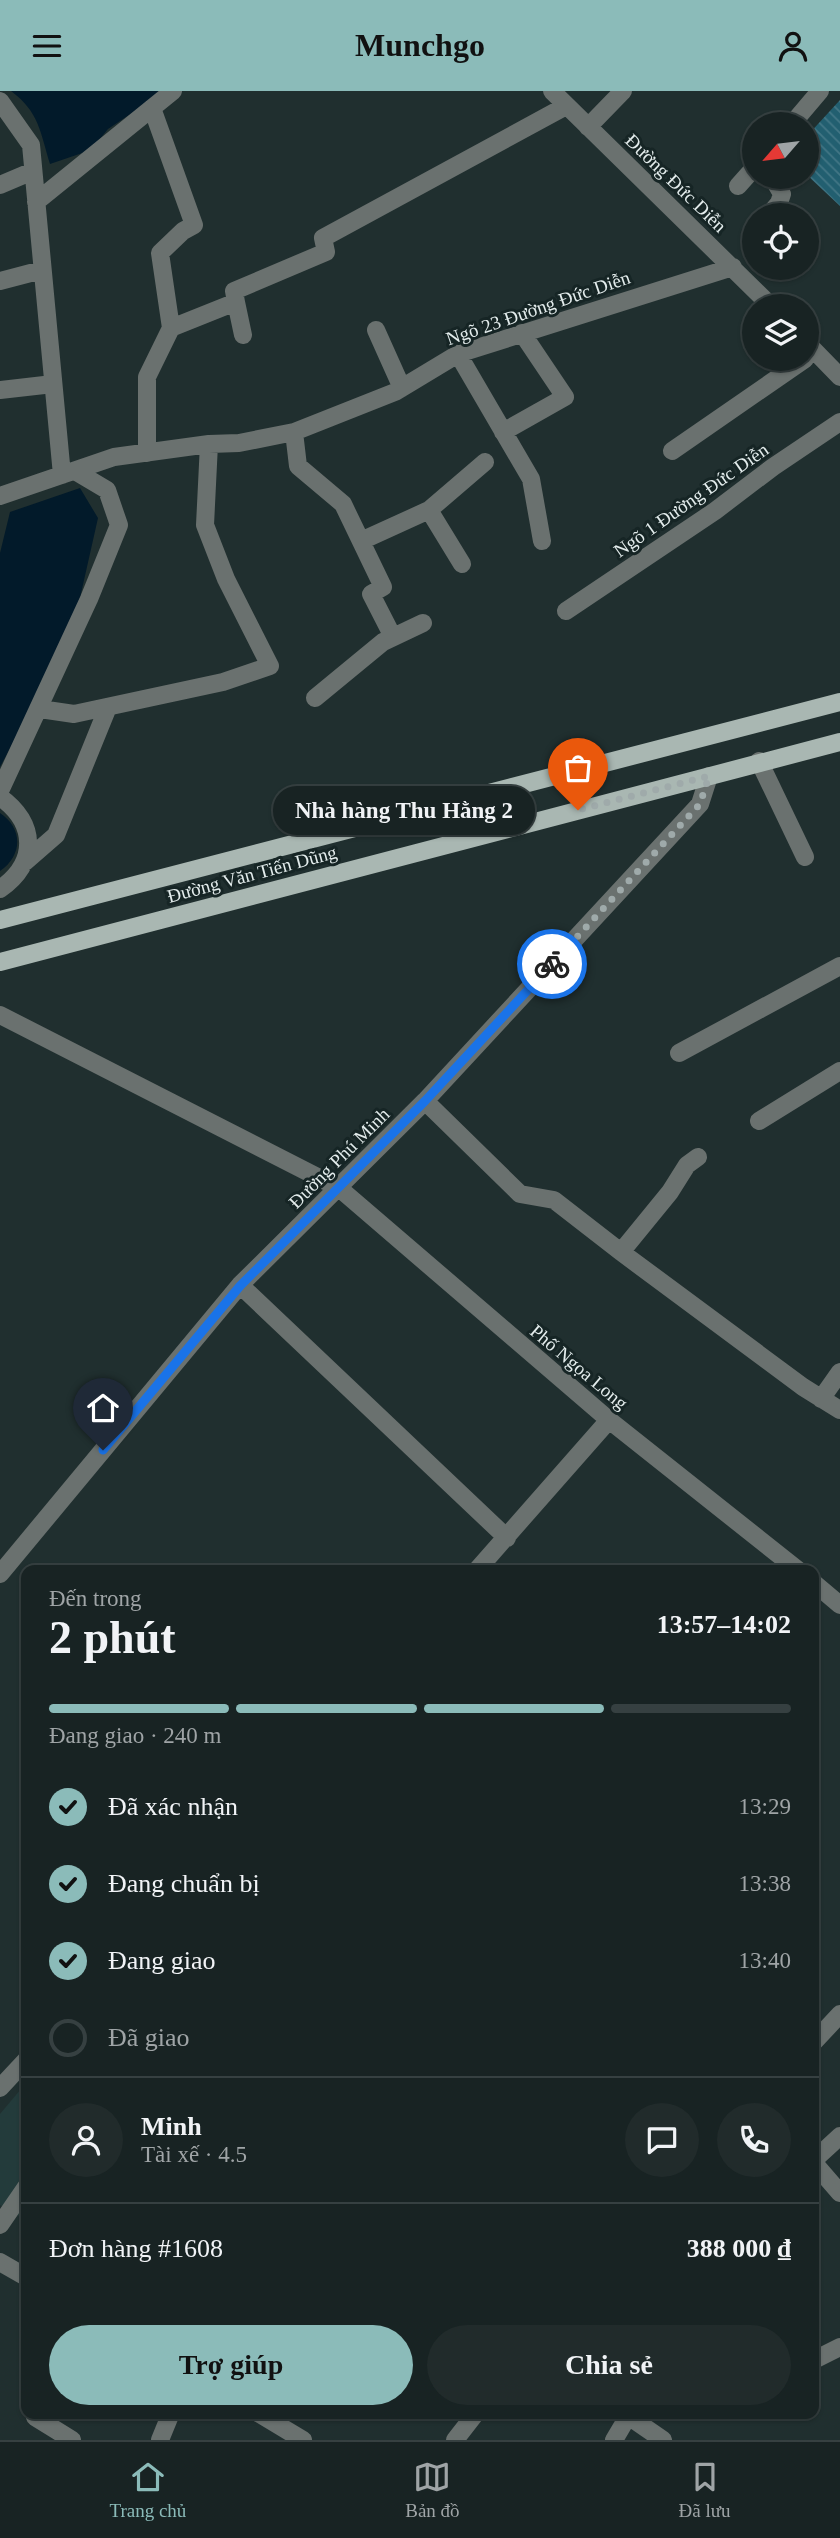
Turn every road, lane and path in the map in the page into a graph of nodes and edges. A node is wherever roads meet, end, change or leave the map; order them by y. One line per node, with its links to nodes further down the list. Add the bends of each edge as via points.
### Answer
1 (173, 91): 7 (street)
2 (552, 91): 6 (street, Đường Đức Diễn)
3 (623, 91): 9 (street)
4 (820, 91): 8 (street)
5 (0, 101): 10 (street, via 31,145)
6 (566, 106): 9 (street, Đường Đức Diễn); 19 (street, via 323,237 326,252 234,291)
7 (152, 108): 14 (street); 20 (street, via 194,225 160,253)
8 (802, 112)
9 (588, 127): 15 (street, Đường Đức Diễn)
10 (33, 171): 12 (street); 14 (street)
11 (742, 181): 13 (street)
12 (0, 185)
13 (738, 186)
14 (36, 202): 16 (street)
15 (733, 267): 18 (street, Đường Đức Diễn); 22 (street, Ngõ 23 Đường Đức Diễn)
16 (42, 269): 17 (street); 28 (street)
17 (0, 281)
18 (759, 294)
19 (236, 302): 20 (street); 23 (street)
20 (171, 328): 36 (street, via 147,377)
21 (376, 330): 29 (street)
22 (522, 333): 24 (street, Ngõ 23 Đường Đức Diễn); 33 (street, via 565,397)
23 (243, 335)
24 (458, 354): 29 (street, Ngõ 23 Đường Đức Diễn); 33 (street)
25 (819, 361): 27 (street)
26 (784, 371): 35 (street)
27 (840, 377)
28 (53, 384): 30 (street); 38 (street)
29 (402, 388): 32 (street, Ngõ 23 Đường Đức Diễn)
30 (0, 390)
31 (840, 422): 44 (street, Ngõ 1 Đường Đức Diễn)
32 (294, 432): 34 (street, Ngõ 23 Đường Đức Diễn); 41 (street, via 298,466 343,504)
33 (503, 432): 42 (street, via 531,479)
34 (209, 444): 36 (street, Ngõ 23 Đường Đức Diễn); 49 (street, via 205,525 226,579 270,666 223,682)
35 (672, 451)
36 (147, 453): 38 (street, Ngõ 23 Đường Đức Diễn, via 114,457)
37 (485, 462): 40 (street)
38 (68, 473): 39 (street, Ngõ 23 Đường Đức Diễn); 50 (street, via 107,490 119,525)
39 (0, 496)
40 (429, 510): 41 (street); 43 (street)
41 (361, 541): 46 (street, via 383,587 371,594)
42 (542, 541)
43 (462, 564)
44 (566, 611)
45 (423, 623): 46 (street)
46 (393, 637): 47 (street)
47 (315, 698)
48 (840, 702): 59 (main road, Đường Văn Tiến Dũng)
49 (108, 707): 50 (street, via 74,714); 57 (street, via 56,835)
50 (40, 709): 54 (street)
51 (840, 742): 52 (main road, Đường Văn Tiến Dũng)
52 (759, 761): 53 (main road, Đường Văn Tiến Dũng); 56 (street)
53 (709, 776): 60 (main road, Đường Văn Tiến Dũng); 65 (street, Đường Phú Minh, via 700,804)
54 (0, 791)
55 (0, 797): 57 (street, via 14,807 24,823 29,843)
56 (806, 857)
57 (25, 862): 58 (street, via 15,879)
58 (0, 889)
59 (0, 920)
60 (0, 962)
61 (840, 966): 63 (street)
62 (0, 1015): 68 (street, Phố Ngọa Long)
63 (679, 1053)
64 (840, 1071): 66 (street)
65 (425, 1101): 68 (street, Đường Phú Minh); 69 (street, via 520,1194 554,1200)
66 (759, 1121)
67 (698, 1157): 69 (street, via 687,1165)
68 (339, 1188): 70 (street, Đường Phú Minh); 74 (street, Phố Ngọa Long)
69 (621, 1252): 72 (street)
70 (240, 1286): 75 (street); 78 (street, Đường Phú Minh)
71 (840, 1372): 72 (street)
72 (821, 1399): 73 (street)
73 (840, 1410)
74 (609, 1420): 75 (street); 77 (street, Phố Ngọa Long)
75 (507, 1538): 76 (street)
76 (482, 1565)
77 (792, 1565)
78 (0, 1574)
79 (819, 1587): 80 (street)
80 (840, 1605)
81 (840, 2014): 82 (street)
82 (819, 2037)
83 (21, 2065): 84 (street)
84 (0, 2088)
85 (840, 2136): 86 (street)
86 (819, 2157)
87 (819, 2168): 88 (street)
88 (840, 2193)
89 (21, 2194): 90 (street)
90 (0, 2225)
91 (3, 2270): 92 (street)
92 (21, 2275)
93 (840, 2347): 94 (street)
94 (819, 2358)
95 (39, 2419): 101 (street)
96 (169, 2419): 102 (street)
97 (268, 2419): 103 (street)
98 (471, 2419): 104 (street)
99 (624, 2419): 105 (street)
100 (634, 2419): 106 (street)
101 (72, 2440)
102 (160, 2440)
103 (303, 2440)
104 (455, 2440)
105 (614, 2440)
106 (663, 2440)

